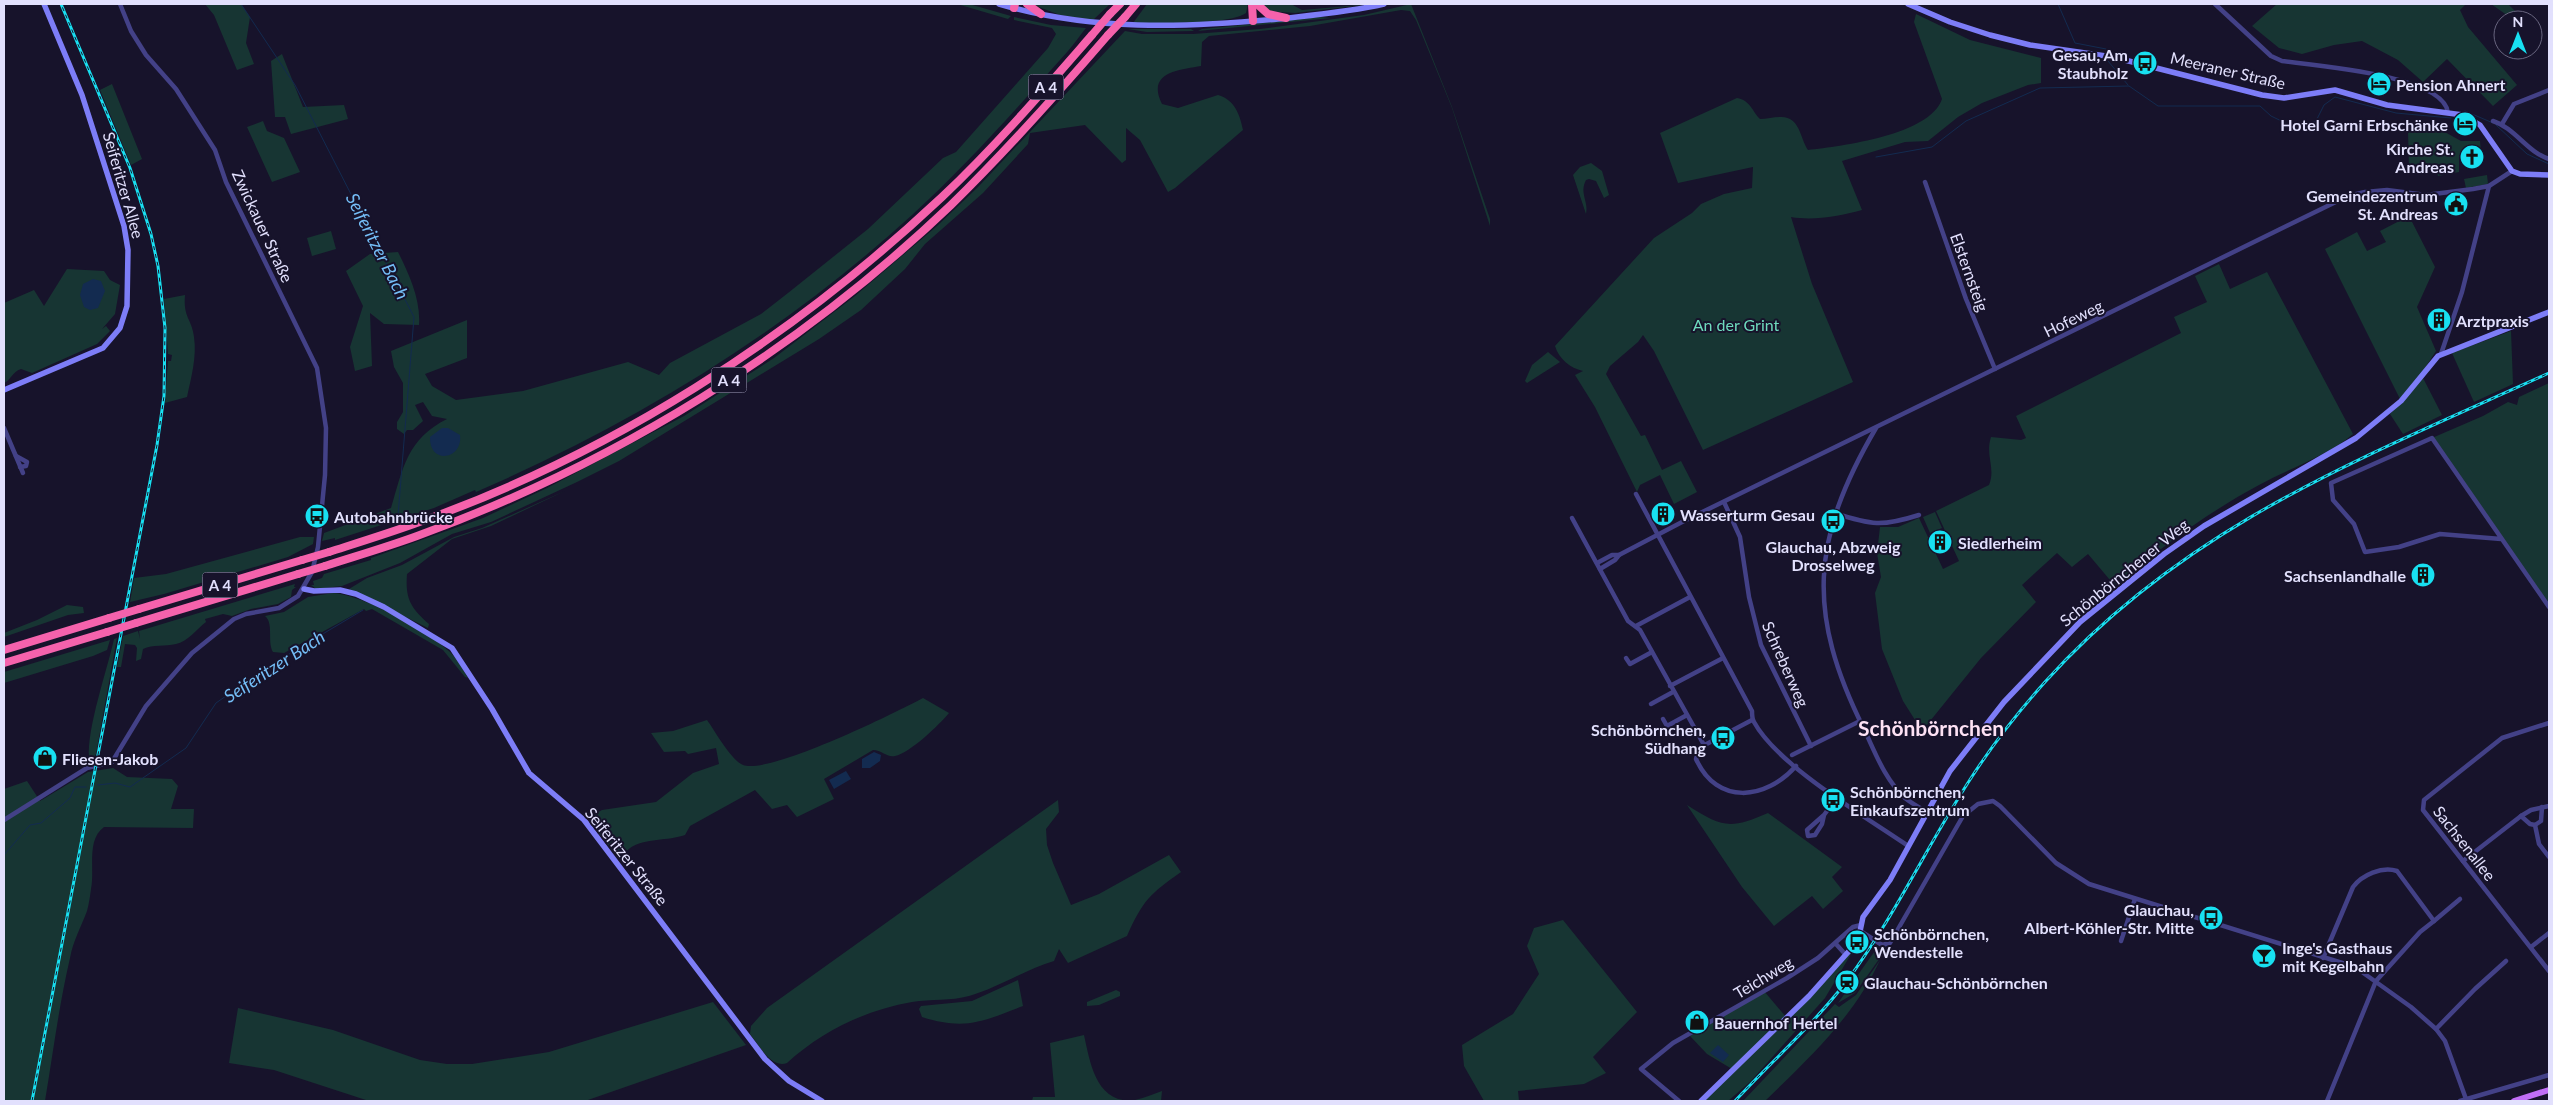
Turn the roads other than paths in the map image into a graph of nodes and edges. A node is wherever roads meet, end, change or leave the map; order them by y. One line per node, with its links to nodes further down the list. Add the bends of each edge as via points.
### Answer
1 (44, 4): 28 (street, Seiferitzer Allee, via 88,112 124,226 128,250 127,306 120,328 103,348)
2 (120, 4): 44 (street, Zwickauer Straße, via 146,55 176,90 215,150 226,182 317,368 326,428 324,481 318,548)
3 (998, 4): 11 (street)
4 (1028, 4): 13 (highway)
5 (1136, 4): 52 (highway, A 4, bridge, via 1004,151 872,275 752,365 671,416 562,474 425,533)
6 (1252, 4): 15 (highway)
7 (1257, 4): 14 (highway, via 1268,14)
8 (1384, 4): 14 (street)
9 (1908, 4): 17 (street, Meeraner Straße, via 1990,35 2113,57 2262,95 2284,98 2335,90 2387,105)
10 (2214, 4): 17 (street, via 2271,56 2282,61 2382,74 2410,83 2440,100)
11 (1014, 6): 13 (street)
12 (1115, 8): 48 (highway, A 4, bridge, via 1000,139 942,197 849,278 742,357 657,410 555,464 415,524)
13 (1041, 14): 15 (street, via 1071,20 1145,26)
14 (1286, 18): 15 (street)
15 (1253, 21)
16 (2549, 90): 19 (street, via 2514,104)
17 (2448, 113): 21 (street, Meeraner Straße, via 2463,115 2480,124)
18 (2494, 121): 19 (street)
19 (2502, 124): 20 (street, via 2532,150)
20 (2549, 159)
21 (2512, 171): 22 (street, via 2520,174); 24 (street, Hofeweg)
22 (2548, 173)
23 (1924, 182): 27 (street, Elsternsteig, via 1966,299)
24 (2489, 186): 26 (street, via 2462,292); 27 (street, Hofeweg, via 2426,195 2387,190 2348,196)
25 (2549, 312): 26 (street, Schönbörnchener Weg)
26 (2441, 354): 68 (street, Schönbörnchener Weg, via 2401,401 2356,438 2204,526 2080,622 2004,702 1950,771)
27 (1996, 369): 29 (street, Hofeweg)
28 (4, 390)
29 (1876, 427): 35 (street, Hofeweg); 36 (street, via 1858,458)
30 (4, 428): 31 (street)
31 (16, 456): 32 (street); 32 (street, via 27,462 26,466)
32 (20, 467): 33 (street)
33 (23, 473)
34 (1636, 494): 39 (street)
35 (1724, 502): 39 (street, Hofeweg); 62 (street, Schreberweg, via 1740,537 1753,622 1761,645)
36 (1834, 513): 37 (street, via 1880,525); 59 (street, via 1828,539 1823,597 1835,663)
37 (1919, 515)
38 (1572, 518): 42 (street)
39 (1656, 536): 41 (street, Hofeweg); 45 (street)
40 (2501, 538): 40 (street, via 2440,534 2399,547 2365,552 2354,524 2333,500 2330,483 2432,438); 46 (street)
41 (1619, 555): 42 (street); 43 (street)
42 (1597, 563): 43 (street)
43 (1600, 569): 47 (street, via 1628,621)
44 (304, 589): 71 (street, via 286,605 234,619 192,654 146,706 112,762 87,768); 94 (street, Seiferitzer Straße, via 356,594 452,648 529,773 584,820 765,1058 789,1081)
45 (1690, 597): 47 (street); 51 (street)
46 (2549, 608)
47 (1636, 626): 49 (street)
48 (4, 650)
49 (1652, 652): 50 (street, via 1630,664); 53 (street)
50 (1626, 658)
51 (1723, 658): 53 (street); 58 (street, via 1752,711)
52 (4, 663)
53 (1670, 686): 54 (street)
54 (1673, 692): 55 (street); 56 (street)
55 (1651, 704)
56 (1687, 715): 57 (street, via 1667,726); 61 (street)
57 (1663, 719)
58 (1752, 720): 61 (street); 64 (street, via 1770,744)
59 (1860, 721): 62 (street); 68 (street, via 1892,784 1905,798)
60 (2549, 723): 75 (street, Sachsenallee, via 2502,738 2424,800 2423,810)
61 (1704, 745): 64 (street, via 1697,753 1699,764 1713,782 1730,791 1750,793 1768,789)
62 (1811, 746): 63 (street)
63 (1792, 755)
64 (1796, 766): 65 (street)
65 (1837, 797): 69 (street); 73 (street)
66 (2549, 806): 67 (street)
67 (2542, 807): 70 (street); 72 (street, via 2540,821)
68 (1927, 812): 73 (street, Schönbörnchener Weg)
69 (1824, 815): 69 (street, via 1814,835 1808,836 1807,830)
70 (2521, 816): 72 (street); 75 (street)
71 (4, 820)
72 (2535, 825): 74 (street, via 2539,844)
73 (1908, 846): 79 (street, Schönbörnchener Weg)
74 (2549, 857)
75 (2463, 861): 84 (street, Sachsenallee)
76 (2135, 899): 80 (street, via 2096,887 2070,874 2000,806 1986,801 1970,809 1959,821 1890,943 1882,945); 82 (street); 86 (street)
77 (2460, 900): 78 (street)
78 (2434, 921): 86 (street, via 2397,871 2382,870 2359,879 2353,887); 89 (street, via 2420,932)
79 (1861, 925): 80 (street); 83 (street, Teichweg, via 1853,927)
80 (1862, 932): 85 (street)
81 (2549, 933): 84 (street)
82 (2120, 941)
83 (1836, 944): 85 (street); 95 (street, Teichweg, via 1788,978 1673,1044 1641,1069)
84 (2531, 947): 88 (street, Sachsenallee)
85 (1845, 954): 96 (street, via 1809,996)
86 (2323, 958): 89 (street, via 2355,967)
87 (2506, 961): 90 (street)
88 (2549, 971)
89 (2376, 982): 90 (street); 97 (street)
90 (2436, 1029): 93 (street, via 2445,1041)
91 (2549, 1075): 93 (street)
92 (2549, 1090): 99 (main road)
93 (2466, 1100): 98 (street)
94 (822, 1101)
95 (1679, 1101)
96 (1701, 1101)
97 (2327, 1101)
98 (2460, 1101)
99 (2514, 1101)

